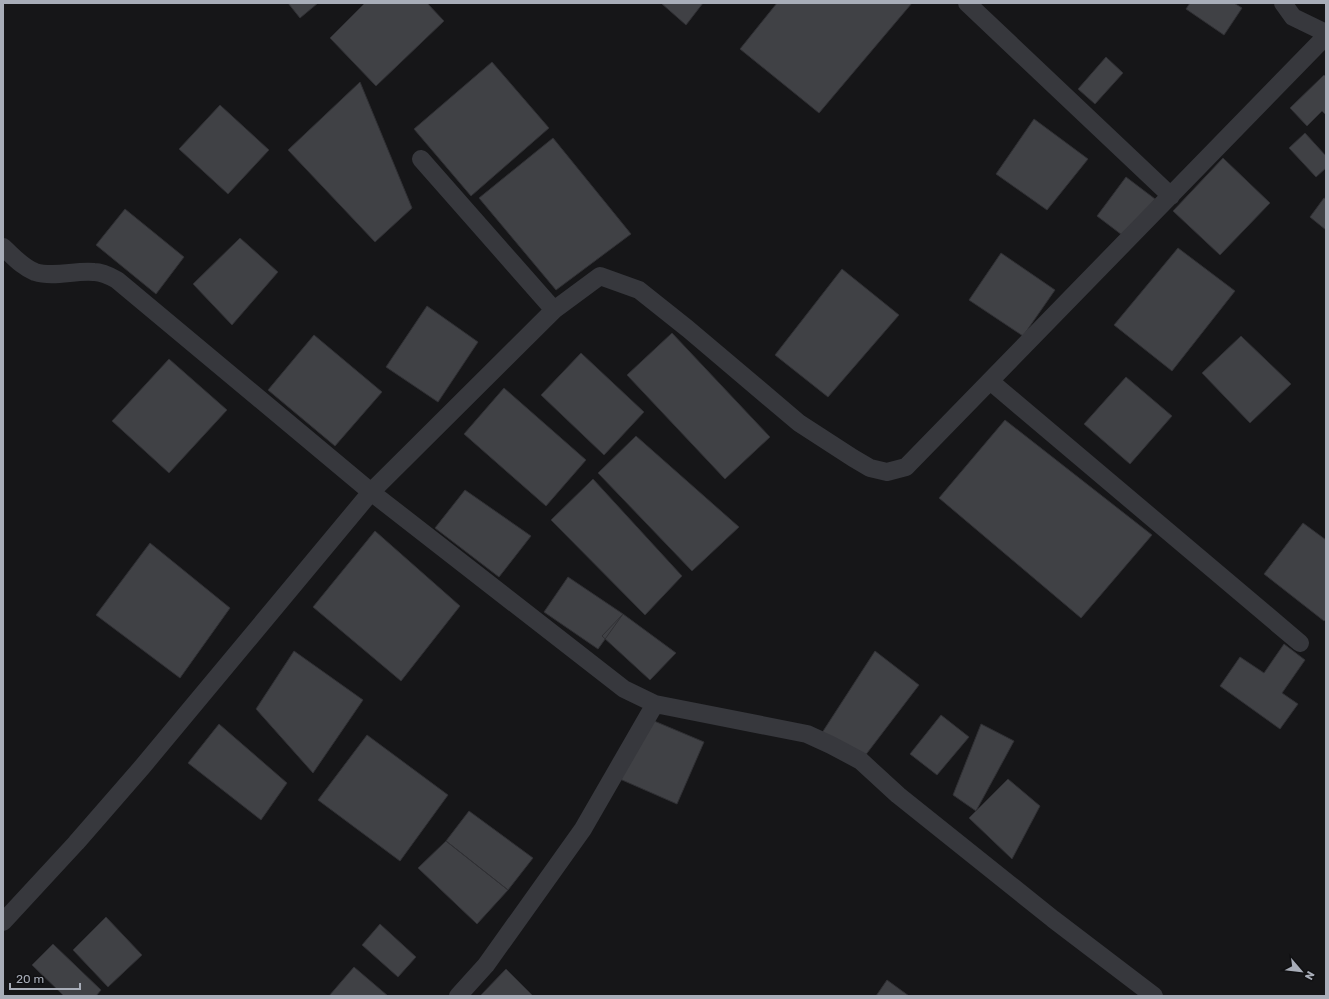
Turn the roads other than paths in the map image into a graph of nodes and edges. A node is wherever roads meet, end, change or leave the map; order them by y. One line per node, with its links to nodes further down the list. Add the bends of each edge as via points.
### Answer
1 (967, 3): 6 (street)
2 (1282, 3): 3 (street, via 1293,17)
3 (1326, 33)
4 (1326, 36): 6 (street)
5 (421, 159): 8 (street)
6 (1171, 196): 9 (street)
7 (3, 248): 10 (street, via 24,267 36,272 94,272 106,274 117,280)
8 (554, 310): 9 (street, via 600,276 639,290 799,423 870,468 887,472 906,467); 10 (street)
9 (990, 381): 11 (street)
10 (371, 492): 12 (street, via 624,689); 13 (street, via 144,766)
11 (1300, 643)
12 (655, 704): 14 (street, via 583,829 486,964); 15 (street, via 807,734 861,761 1053,919)
13 (3, 922)
14 (458, 996)
15 (1154, 996)

